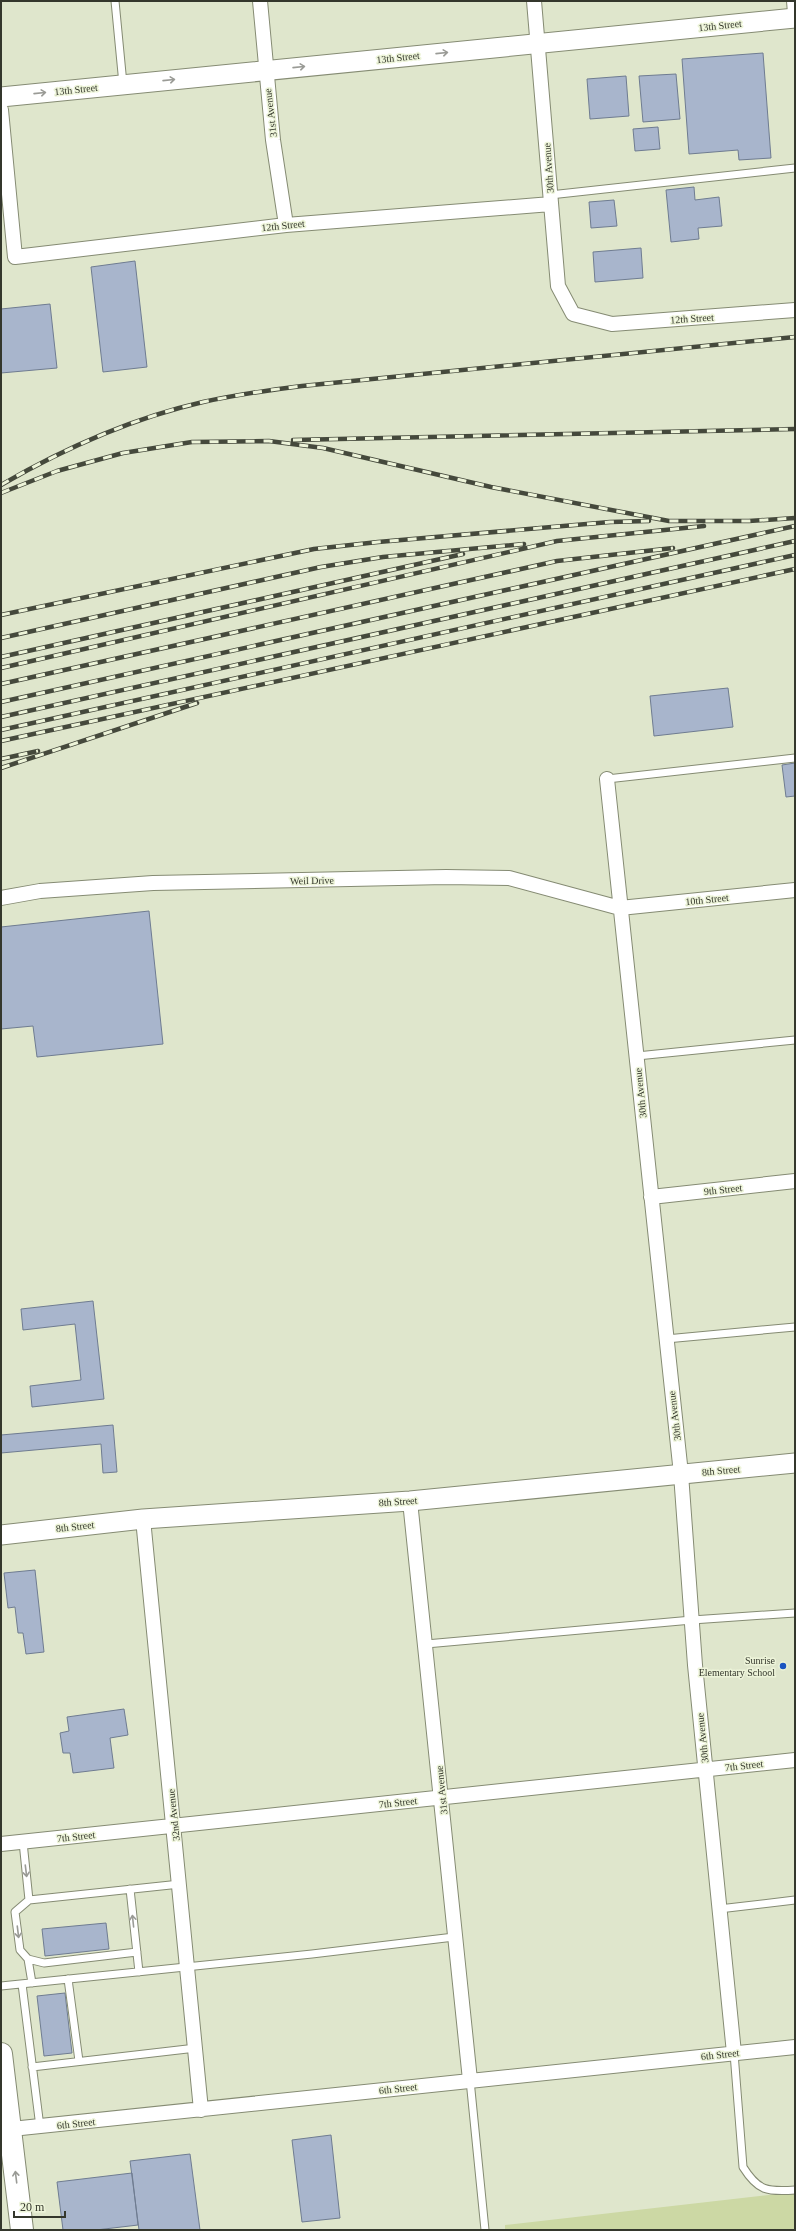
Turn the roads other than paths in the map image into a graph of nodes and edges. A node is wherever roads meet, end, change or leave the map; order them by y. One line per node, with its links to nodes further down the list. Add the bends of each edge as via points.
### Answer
1 (115, 1): 9 (lane)
2 (260, 1): 8 (street, 31st Avenue)
3 (534, 1): 7 (street, 30th Avenue)
4 (794, 1): 5 (street)
5 (795, 13)
6 (795, 18): 7 (main road, 13th Street)
7 (539, 43): 8 (main road, 13th Street, one-way to 7); 13 (street, 30th Avenue)
8 (265, 70): 9 (main road, 13th Street, one-way to 8); 14 (street, 31st Avenue)
9 (123, 84): 10 (main road, 13th Street, one-way to 9)
10 (1, 97)
11 (1, 110): 14 (street, 12th Street, via 15,257)
12 (795, 168): 13 (lane)
13 (551, 199): 14 (street, 12th Street); 16 (street, 30th Avenue, via 558,286 573,314)
14 (286, 224)
15 (795, 310): 16 (street, 12th Street, via 612,324)
16 (590, 318)
17 (795, 758): 18 (lane)
18 (607, 779): 21 (street, 30th Avenue)
19 (795, 890): 21 (street, 10th Street)
20 (1, 898): 21 (street, Weil Drive, via 40,891 153,883 509,878)
21 (620, 908): 23 (street, 30th Avenue)
22 (795, 1040): 23 (lane)
23 (637, 1056): 25 (street, 30th Avenue)
24 (795, 1181): 25 (street, 9th Street)
25 (651, 1197): 27 (street, 30th Avenue)
26 (795, 1327): 27 (lane)
27 (665, 1340): 29 (street, 30th Avenue)
28 (795, 1463): 29 (main road, 8th Street)
29 (681, 1474): 30 (main road, 8th Street); 34 (street, 30th Avenue)
30 (410, 1501): 31 (main road, 8th Street); 35 (street, 31st Avenue)
31 (143, 1519): 32 (main road, 8th Street); 39 (street, 32nd Avenue)
32 (1, 1535)
33 (795, 1613): 34 (lane)
34 (692, 1620): 35 (lane); 37 (street, 30th Avenue)
35 (426, 1644): 38 (street, 31st Avenue)
36 (795, 1760): 37 (street, 7th Street)
37 (705, 1769): 38 (street, 7th Street); 46 (street, 30th Avenue)
38 (442, 1797): 39 (street, 7th Street); 47 (street, 31st Avenue)
39 (174, 1826): 40 (street, 7th Street); 42 (street, 32nd Avenue)
40 (23, 1842): 41 (street, 7th Street); 44 (lane, one-way to 44)
41 (1, 1844)
42 (180, 1884): 43 (lane); 50 (street, 32nd Avenue)
43 (130, 1889): 44 (lane); 48 (lane, one-way to 43)
44 (29, 1900): 49 (lane, one-way to 49, via 15,1912 20,1950)
45 (795, 1900): 46 (lane)
46 (719, 1909): 58 (street, 30th Avenue)
47 (454, 1937): 50 (lane); 62 (street, 31st Avenue)
48 (137, 1952): 49 (lane, via 44,1964); 51 (lane)
49 (28, 1959): 53 (lane)
50 (188, 1966): 51 (lane); 57 (street, 32nd Avenue)
51 (139, 1972): 52 (lane)
52 (68, 1979): 53 (lane); 60 (lane)
53 (32, 1983): 54 (lane)
54 (22, 1984): 55 (lane); 61 (lane)
55 (1, 1986)
56 (795, 2046): 58 (street, 6th Street)
57 (196, 2048): 60 (lane); 63 (street, 32nd Avenue)
58 (734, 2053): 62 (street, 6th Street); 66 (lane, via 743,2167 760,2187 775,2192)
59 (1, 2054): 65 (highway)
60 (79, 2061): 61 (lane)
61 (32, 2067): 64 (lane)
62 (470, 2080): 63 (street, 6th Street); 68 (lane)
63 (202, 2110): 64 (street, 6th Street)
64 (40, 2127): 65 (street, 6th Street)
65 (5, 2130): 67 (highway, one-way to 65)
66 (795, 2190)
67 (22, 2230)
68 (485, 2230)

